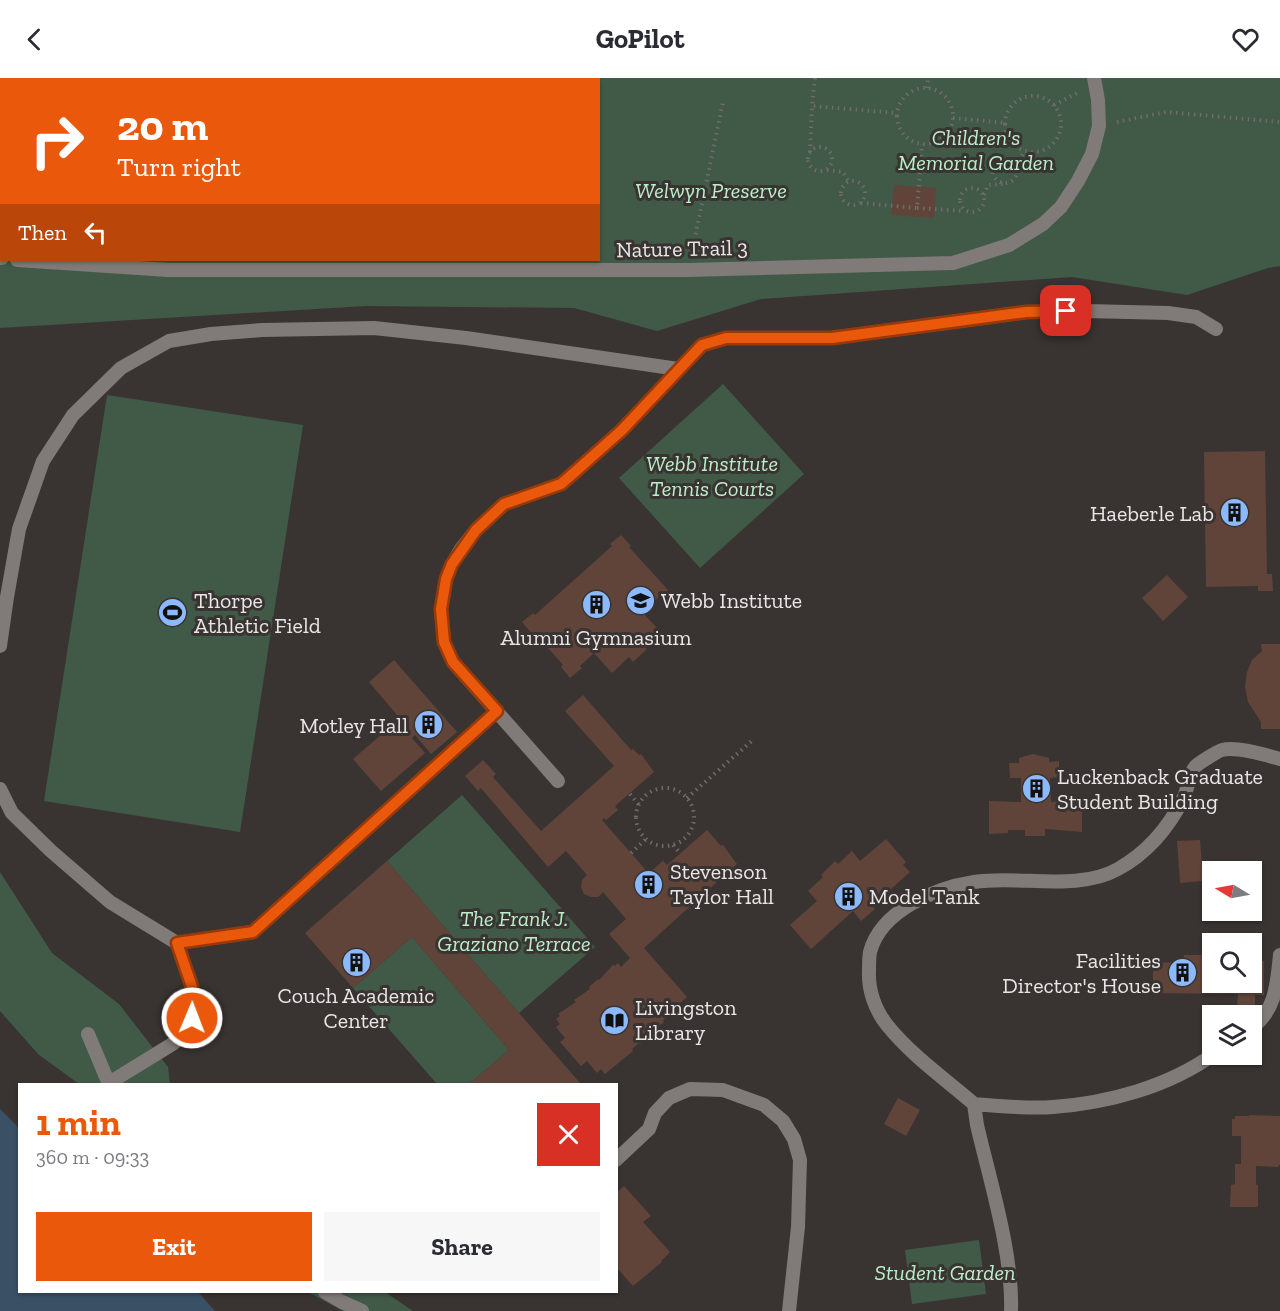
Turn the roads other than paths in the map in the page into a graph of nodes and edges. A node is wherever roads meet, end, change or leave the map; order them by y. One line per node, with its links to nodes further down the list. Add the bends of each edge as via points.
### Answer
1 (1094, 78): 2 (lane, Nature Trail 3, via 1099,126 1092,154 1061,207 1043,224 1009,245 953,263 688,270 168,270)
2 (32, 261)
3 (1216, 329): 4 (lane, via 1196,318 1168,313 1026,312 832,338 726,338 702,345)
4 (678, 369): 5 (lane, via 374,328 262,330 169,341 121,368 73,415 43,461 19,529); 6 (lane, via 622,430 561,484 504,504 476,530 452,564 441,609 444,642 453,662)
5 (0, 646)
6 (497, 711): 8 (lane); 10 (lane, via 253,932)
7 (1280, 759): 17 (lane, via 1252,751 1222,750 1195,767 1175,814 1151,845 1108,875 1082,880 976,882 938,891 914,901 877,936 870,952 868,979 872,999 886,1024)
8 (558, 781)
9 (0, 789): 10 (lane, via 12,813 51,851 110,902)
10 (177, 943): 16 (lane, via 192,987 192,1018 174,1043)
11 (1280, 954): 12 (lane, via 1277,987 1270,1009)
12 (1262, 1017)
13 (88, 1034): 15 (lane)
14 (1202, 1061): 17 (lane, via 1127,1095 1053,1107)
15 (109, 1083)
16 (111, 1083)
17 (974, 1104): 22 (lane, via 996,1202)
18 (618, 1158): 21 (lane, via 649,1129 655,1113 669,1098 690,1089 723,1090 765,1105 783,1121 794,1138 800,1160)
19 (328, 1293): 20 (lane)
20 (362, 1311)
21 (789, 1311)
22 (1011, 1311)

